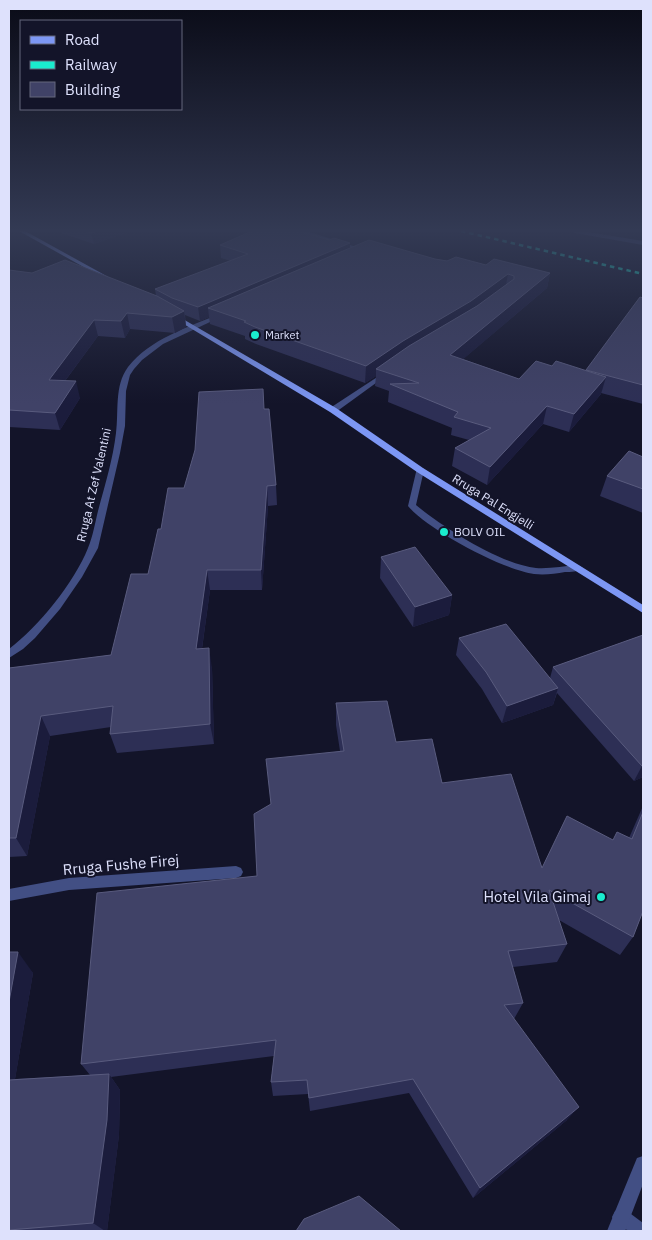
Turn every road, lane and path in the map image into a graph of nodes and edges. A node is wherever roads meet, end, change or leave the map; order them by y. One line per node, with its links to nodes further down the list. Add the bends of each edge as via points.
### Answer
1 (168, 312): 3 (main road, Rruga Pal Engjelli)
2 (226, 313): 3 (street)
3 (194, 327): 5 (main road, Rruga Pal Engjelli); 9 (street, Rruga At Zef Valentini, via 160,344 130,369 124,381 120,433 113,468 92,549 44,621)
4 (390, 371): 5 (street)
5 (332, 410): 6 (main road, Rruga Pal Engjelli)
6 (420, 470): 7 (main road, Rruga Pal Engjelli); 7 (street, via 412,506 421,514 511,565 534,571)
7 (578, 568): 8 (main road, Rruga Pal Engjelli)
8 (643, 610)
9 (9, 654)
10 (236, 872): 11 (street, Rruga Fushe Firej, via 69,884)
11 (9, 895)
12 (642, 1171): 13 (street)
13 (619, 1224): 14 (street)
14 (639, 1231)

